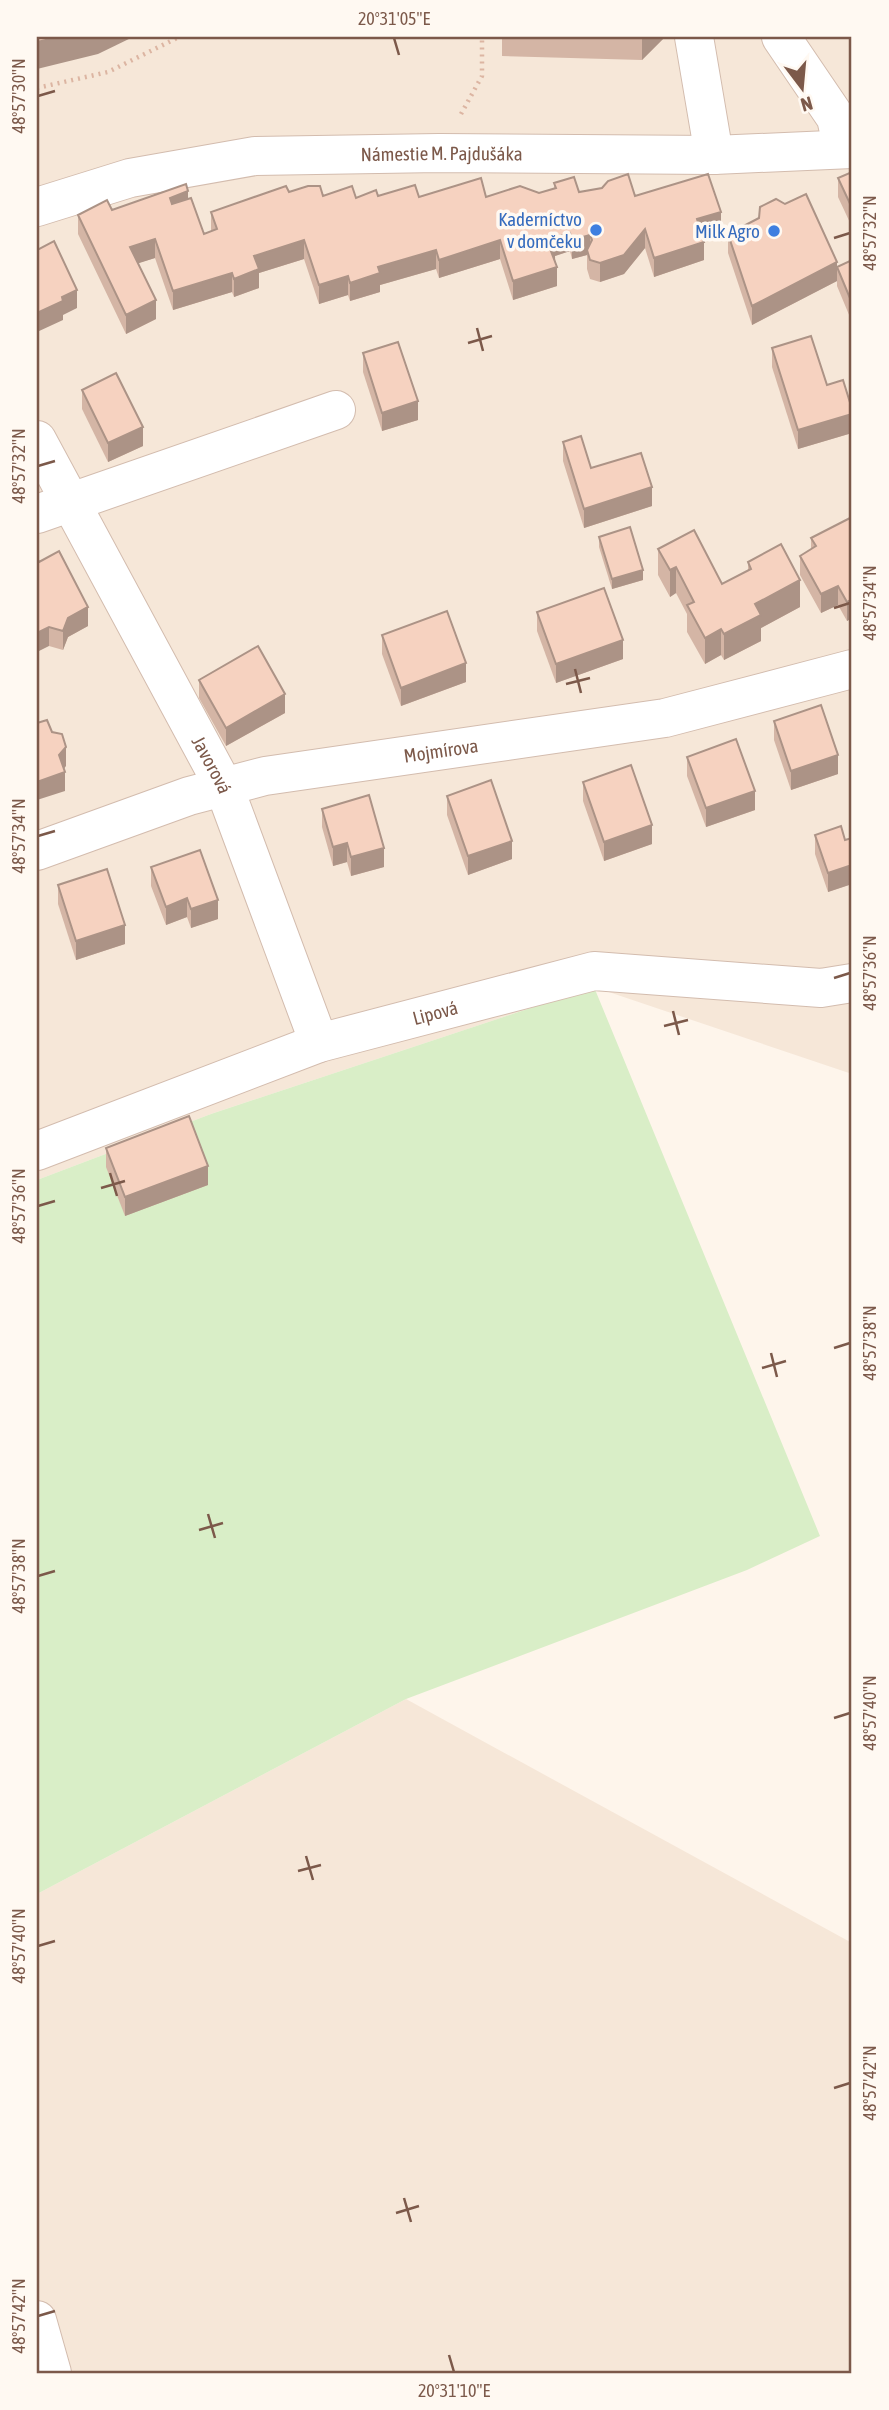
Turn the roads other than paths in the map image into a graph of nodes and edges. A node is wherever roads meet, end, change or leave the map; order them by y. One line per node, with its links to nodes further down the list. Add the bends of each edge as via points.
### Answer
1 (694, 37): 4 (street)
2 (781, 37): 3 (street, via 835,118)
3 (848, 149): 4 (street, Námestie M. Pajdušáka)
4 (714, 155): 5 (street, Námestie M. Pajdušáka, via 255,156 130,178)
5 (37, 207)
6 (336, 410): 8 (street)
7 (37, 440): 8 (street, Javorová)
8 (54, 509): 10 (street, Javorová)
9 (852, 668): 10 (street, Mojmírova, via 665,718 265,776)
10 (224, 787): 11 (street, Mojmírova); 13 (street, Javorová)
11 (37, 851)
12 (852, 983): 13 (street, Lipová, via 821,988 594,971)
13 (319, 1043): 14 (street, Lipová)
14 (37, 1152)
15 (37, 2320): 16 (street)
16 (52, 2373)

